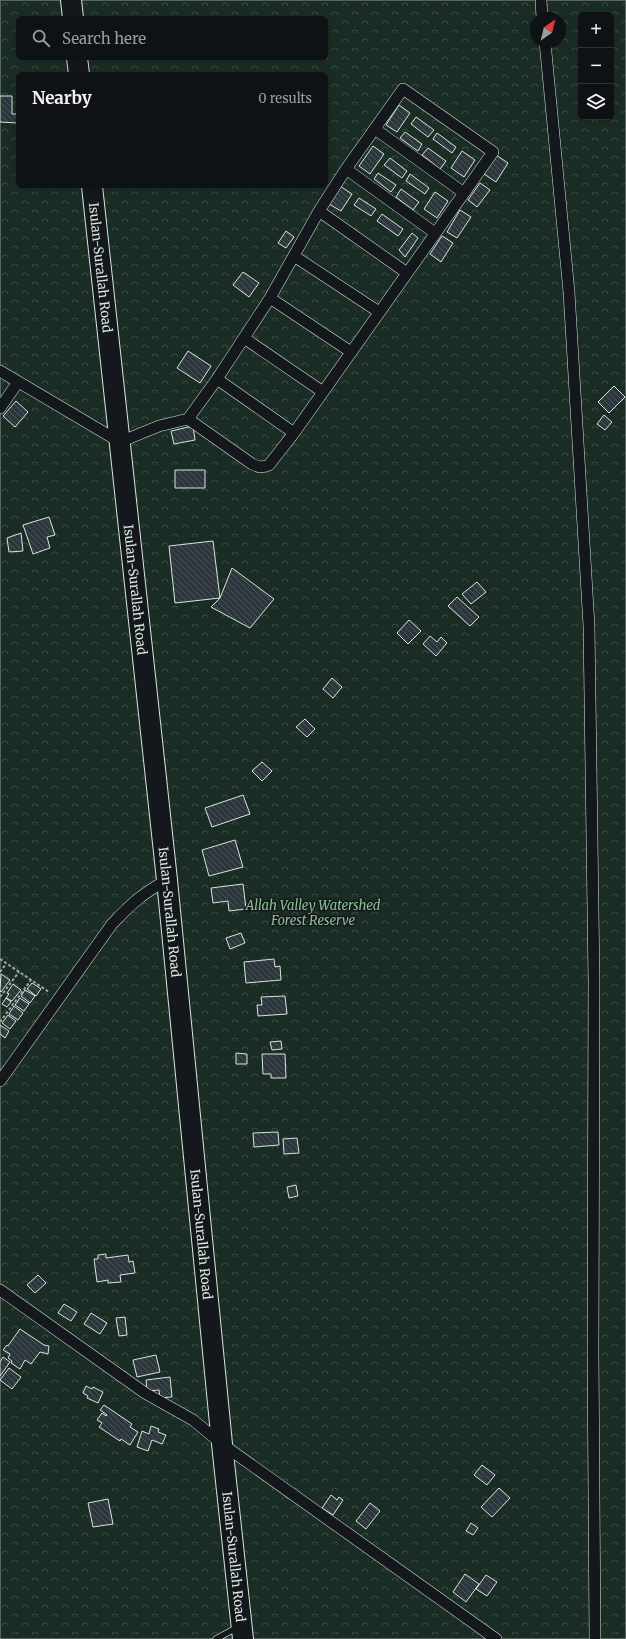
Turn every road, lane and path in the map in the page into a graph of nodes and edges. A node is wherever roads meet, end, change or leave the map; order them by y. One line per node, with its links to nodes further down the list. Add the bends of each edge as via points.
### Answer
1 (71, 0): 4 (highway)
2 (541, 0): 3 (street)
3 (542, 12)
4 (73, 16)
5 (546, 48): 43 (street, via 569,292 589,626 594,980)
6 (77, 60): 7 (highway)
7 (79, 72)
8 (375, 129): 9 (street); 11 (street); 11 (street, via 403,90 493,152)
9 (346, 169): 12 (street); 13 (street)
10 (92, 188): 27 (highway, Isulan-Surallah Road)
11 (464, 192): 13 (street)
12 (319, 211): 14 (street); 15 (street)
13 (435, 234): 15 (street)
14 (294, 256): 16 (street); 17 (street)
15 (407, 272): 17 (street)
16 (270, 298): 18 (street); 19 (street)
17 (379, 312): 19 (street)
18 (244, 338): 21 (street); 23 (street)
19 (351, 352): 23 (street)
20 (0, 371): 22 (street)
21 (217, 379): 25 (street); 26 (street)
22 (18, 382): 24 (street); 27 (street)
23 (323, 392): 26 (street)
24 (0, 408)
25 (188, 419): 26 (street, via 258,467 269,465); 27 (street, via 159,426)
26 (294, 433)
27 (120, 442): 28 (highway, Isulan-Surallah Road)
28 (167, 880): 35 (street, via 146,891 112,924); 39 (highway, Isulan-Surallah Road)
29 (0, 959): 30 (path)
30 (6, 963): 31 (path); 32 (path)
31 (0, 972)
32 (19, 972): 33 (path); 34 (path)
33 (31, 980): 35 (path); 36 (path)
34 (0, 997)
35 (58, 998): 37 (street)
36 (0, 1022)
37 (0, 1081)
38 (0, 1290): 39 (street, via 145,1393 193,1420)
39 (222, 1444): 40 (highway, Isulan-Surallah Road); 42 (street)
40 (242, 1632): 41 (lane)
41 (216, 1639)
42 (496, 1639)
43 (595, 1639)

